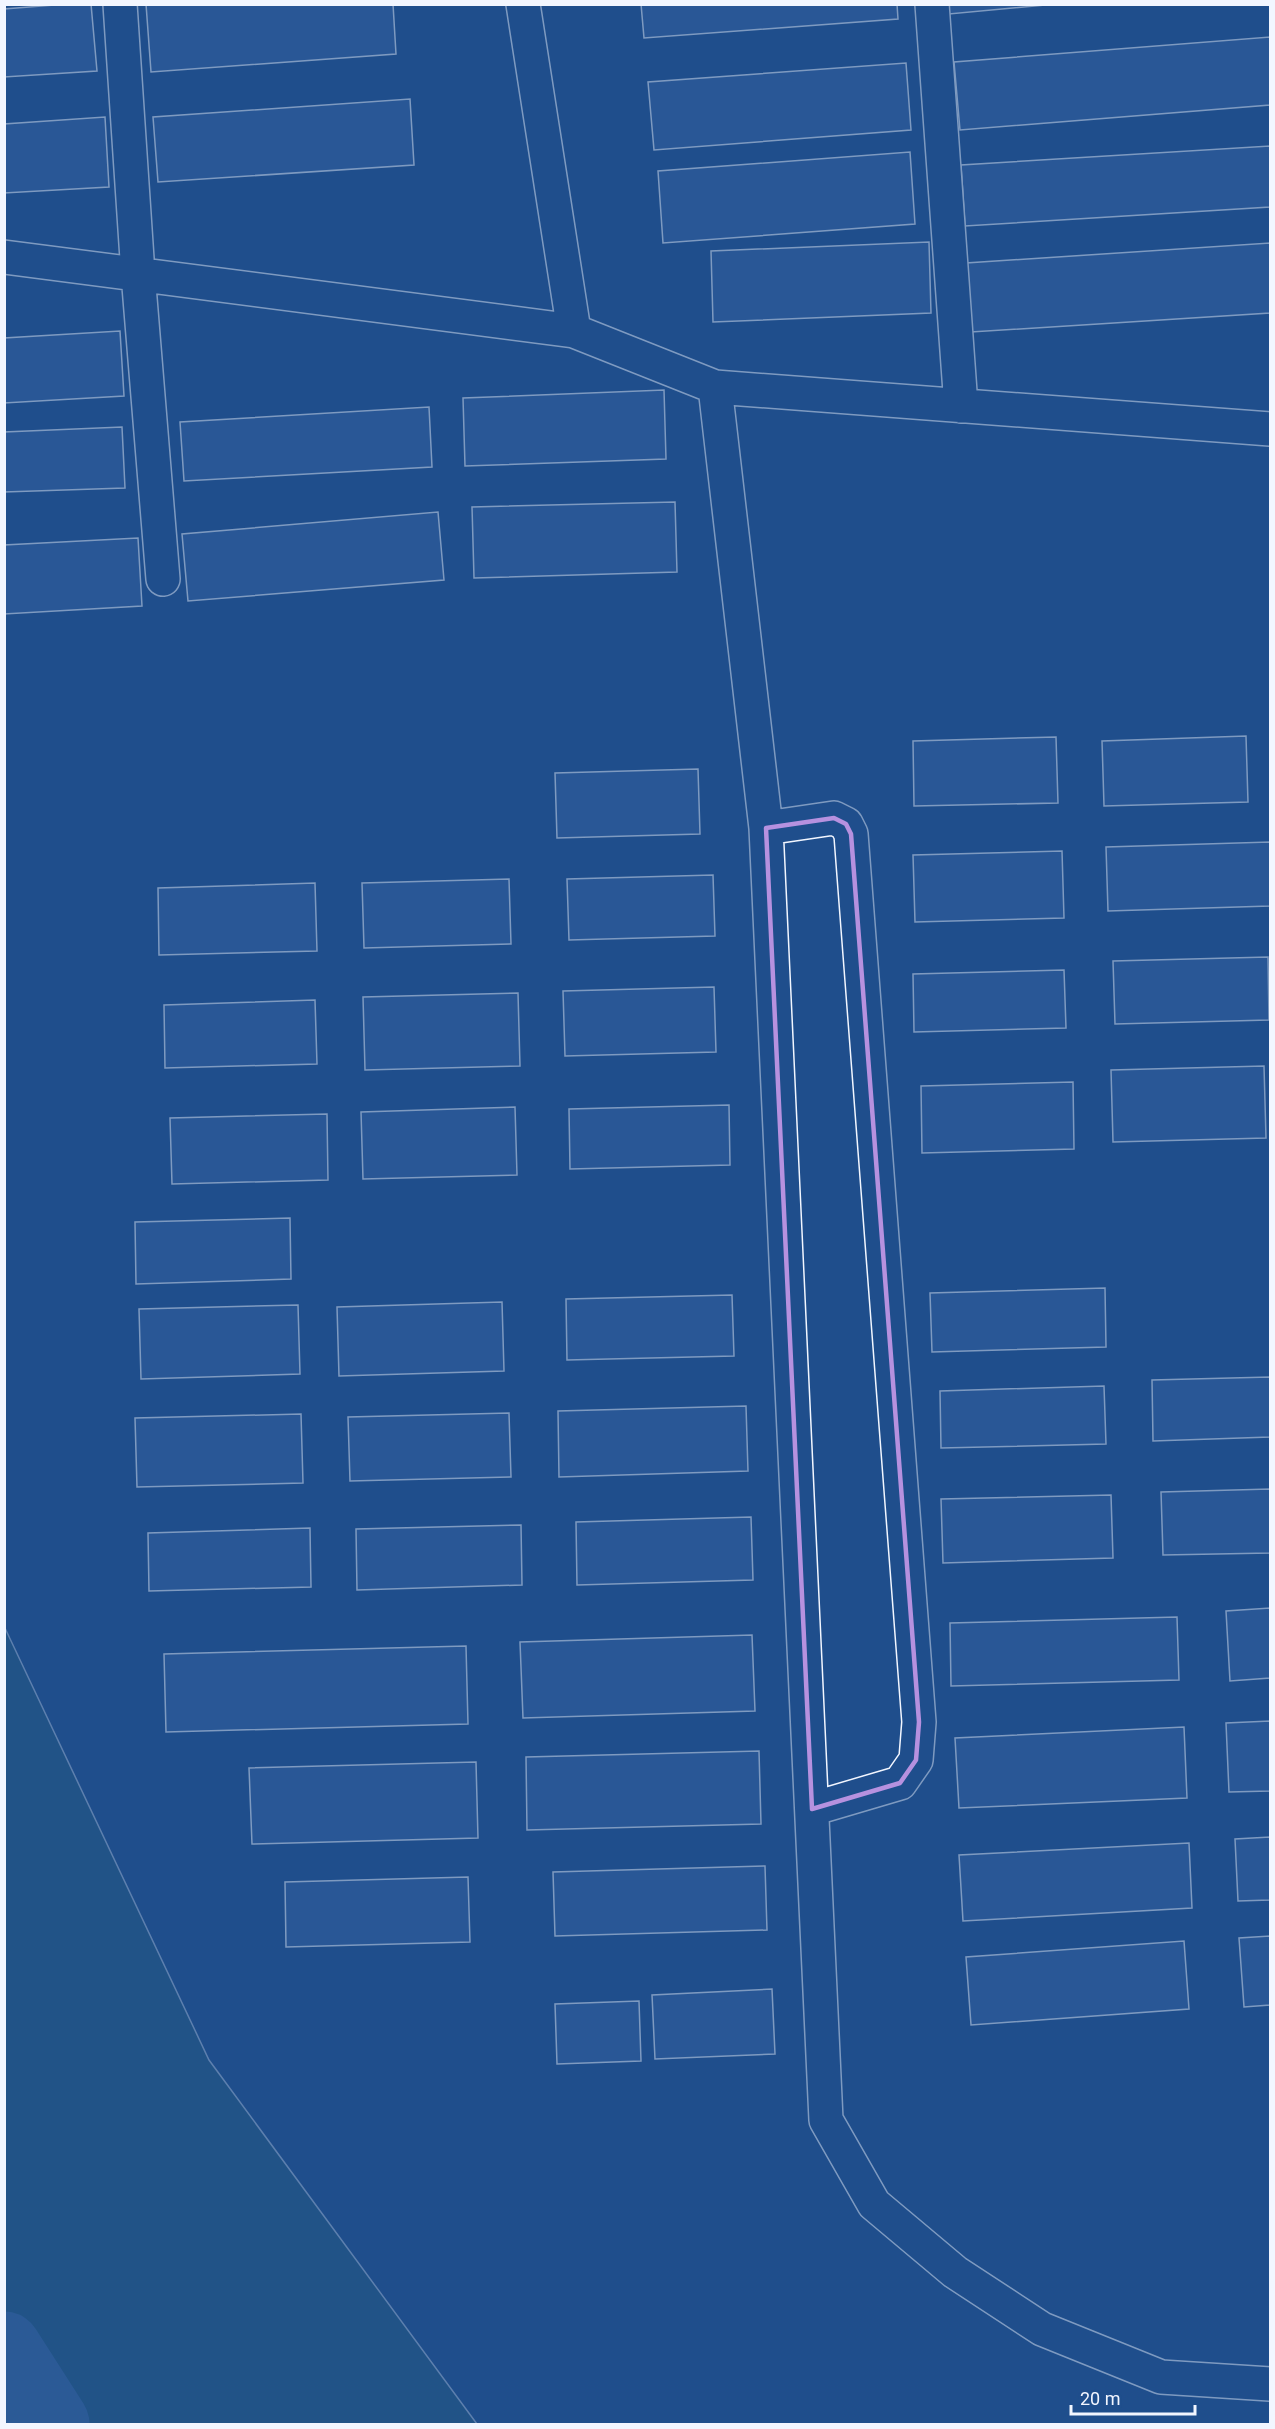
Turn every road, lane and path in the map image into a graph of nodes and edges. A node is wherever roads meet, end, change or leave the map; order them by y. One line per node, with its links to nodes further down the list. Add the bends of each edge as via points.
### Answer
1 (120, 4): 5 (street)
2 (523, 4): 6 (street)
3 (932, 4): 8 (street)
4 (4, 257): 5 (street)
5 (138, 274): 6 (street); 10 (street)
6 (574, 331): 7 (street)
7 (715, 387): 8 (street); 11 (street)
8 (961, 406): 9 (street)
9 (1270, 429)
10 (163, 579)
11 (766, 828): 12 (street); 12 (street, via 834,818 846,824 851,834 919,1722 916,1760 900,1783)
12 (812, 1809): 13 (street, via 826,2120 874,2204 955,2272 1042,2329 1161,2377)
13 (1270, 2385)

